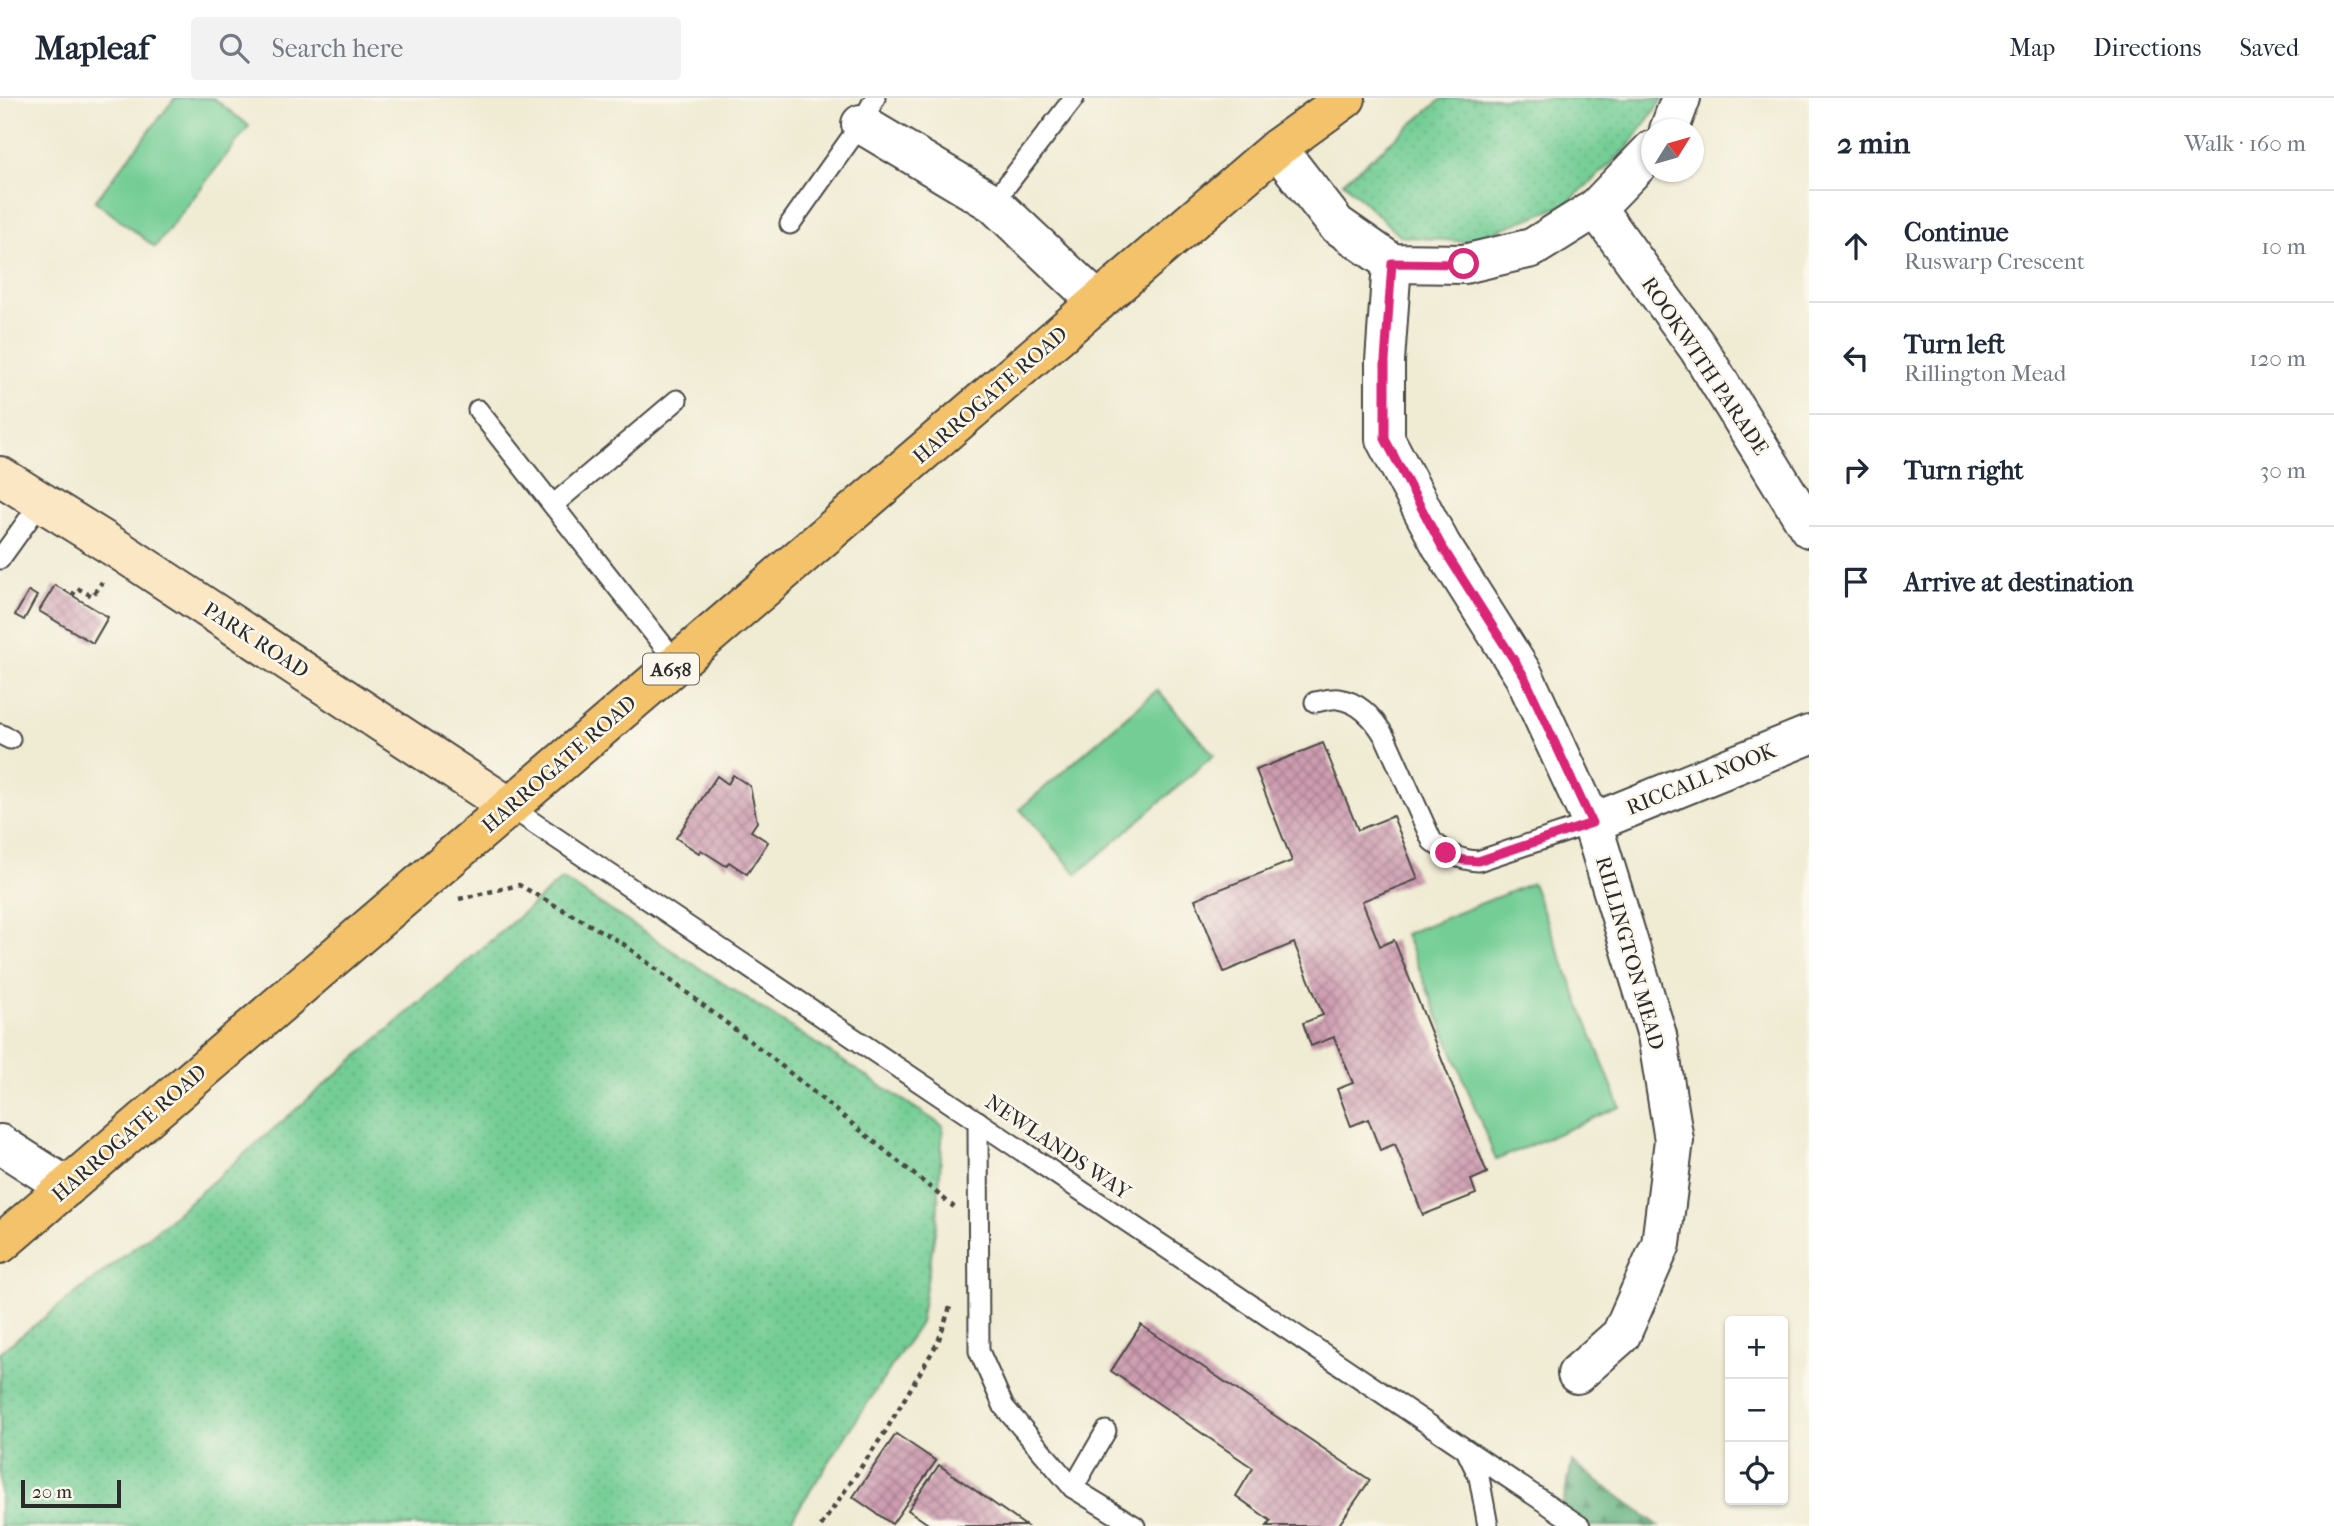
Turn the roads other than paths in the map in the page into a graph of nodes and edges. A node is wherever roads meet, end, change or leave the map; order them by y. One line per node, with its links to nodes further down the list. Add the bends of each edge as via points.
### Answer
1 (1074, 98): 8 (lane)
2 (1346, 98): 6 (highway, HARROGATE ROAD / A658)
3 (1681, 98): 5 (street)
4 (868, 111): 8 (street); 10 (lane)
5 (1673, 119)
6 (1278, 148): 11 (street, via 1336,224); 12 (highway, HARROGATE ROAD / A658)
7 (1641, 161): 9 (street)
8 (993, 203): 12 (street)
9 (1596, 208): 11 (street, via 1532,248 1464,264); 18 (street, ROOKWITH PARADE, via 1698,348)
10 (790, 224)
11 (1392, 263): 24 (street, RILLINGTON MEAD, via 1385,439 1441,545 1524,676)
12 (1098, 302): 20 (highway, HARROGATE ROAD / A658)
13 (677, 400): 17 (lane)
14 (478, 410): 17 (lane)
15 (0, 476): 16 (street, PARK ROAD)
16 (41, 502): 19 (lane); 23 (street, PARK ROAD)
17 (553, 505): 20 (lane)
18 (1809, 528)
19 (0, 559)
20 (677, 663): 23 (highway, HARROGATE ROAD / A658)
21 (1315, 702): 24 (lane, via 1338,699 1357,706 1378,724 1432,841 1463,860 1478,861)
22 (1809, 735): 24 (street, RICCALL NOOK)
23 (510, 807): 25 (lane, NEWLANDS WAY); 27 (highway, HARROGATE ROAD / A658)
24 (1592, 823): 29 (street, RILLINGTON MEAD, via 1657,1035 1674,1140 1661,1244 1621,1335)
25 (978, 1121): 31 (lane, NEWLANDS WAY); 32 (lane, via 979,1351 1004,1407)
26 (0, 1144): 27 (street)
27 (67, 1186): 28 (highway, HARROGATE ROAD / A658)
28 (0, 1244)
29 (1577, 1374)
30 (1106, 1432): 32 (lane)
31 (1465, 1448): 34 (lane, via 1479,1477); 35 (lane, NEWLANDS WAY)
32 (1073, 1488): 33 (lane)
33 (1135, 1526)
34 (1488, 1526)
35 (1580, 1526)

